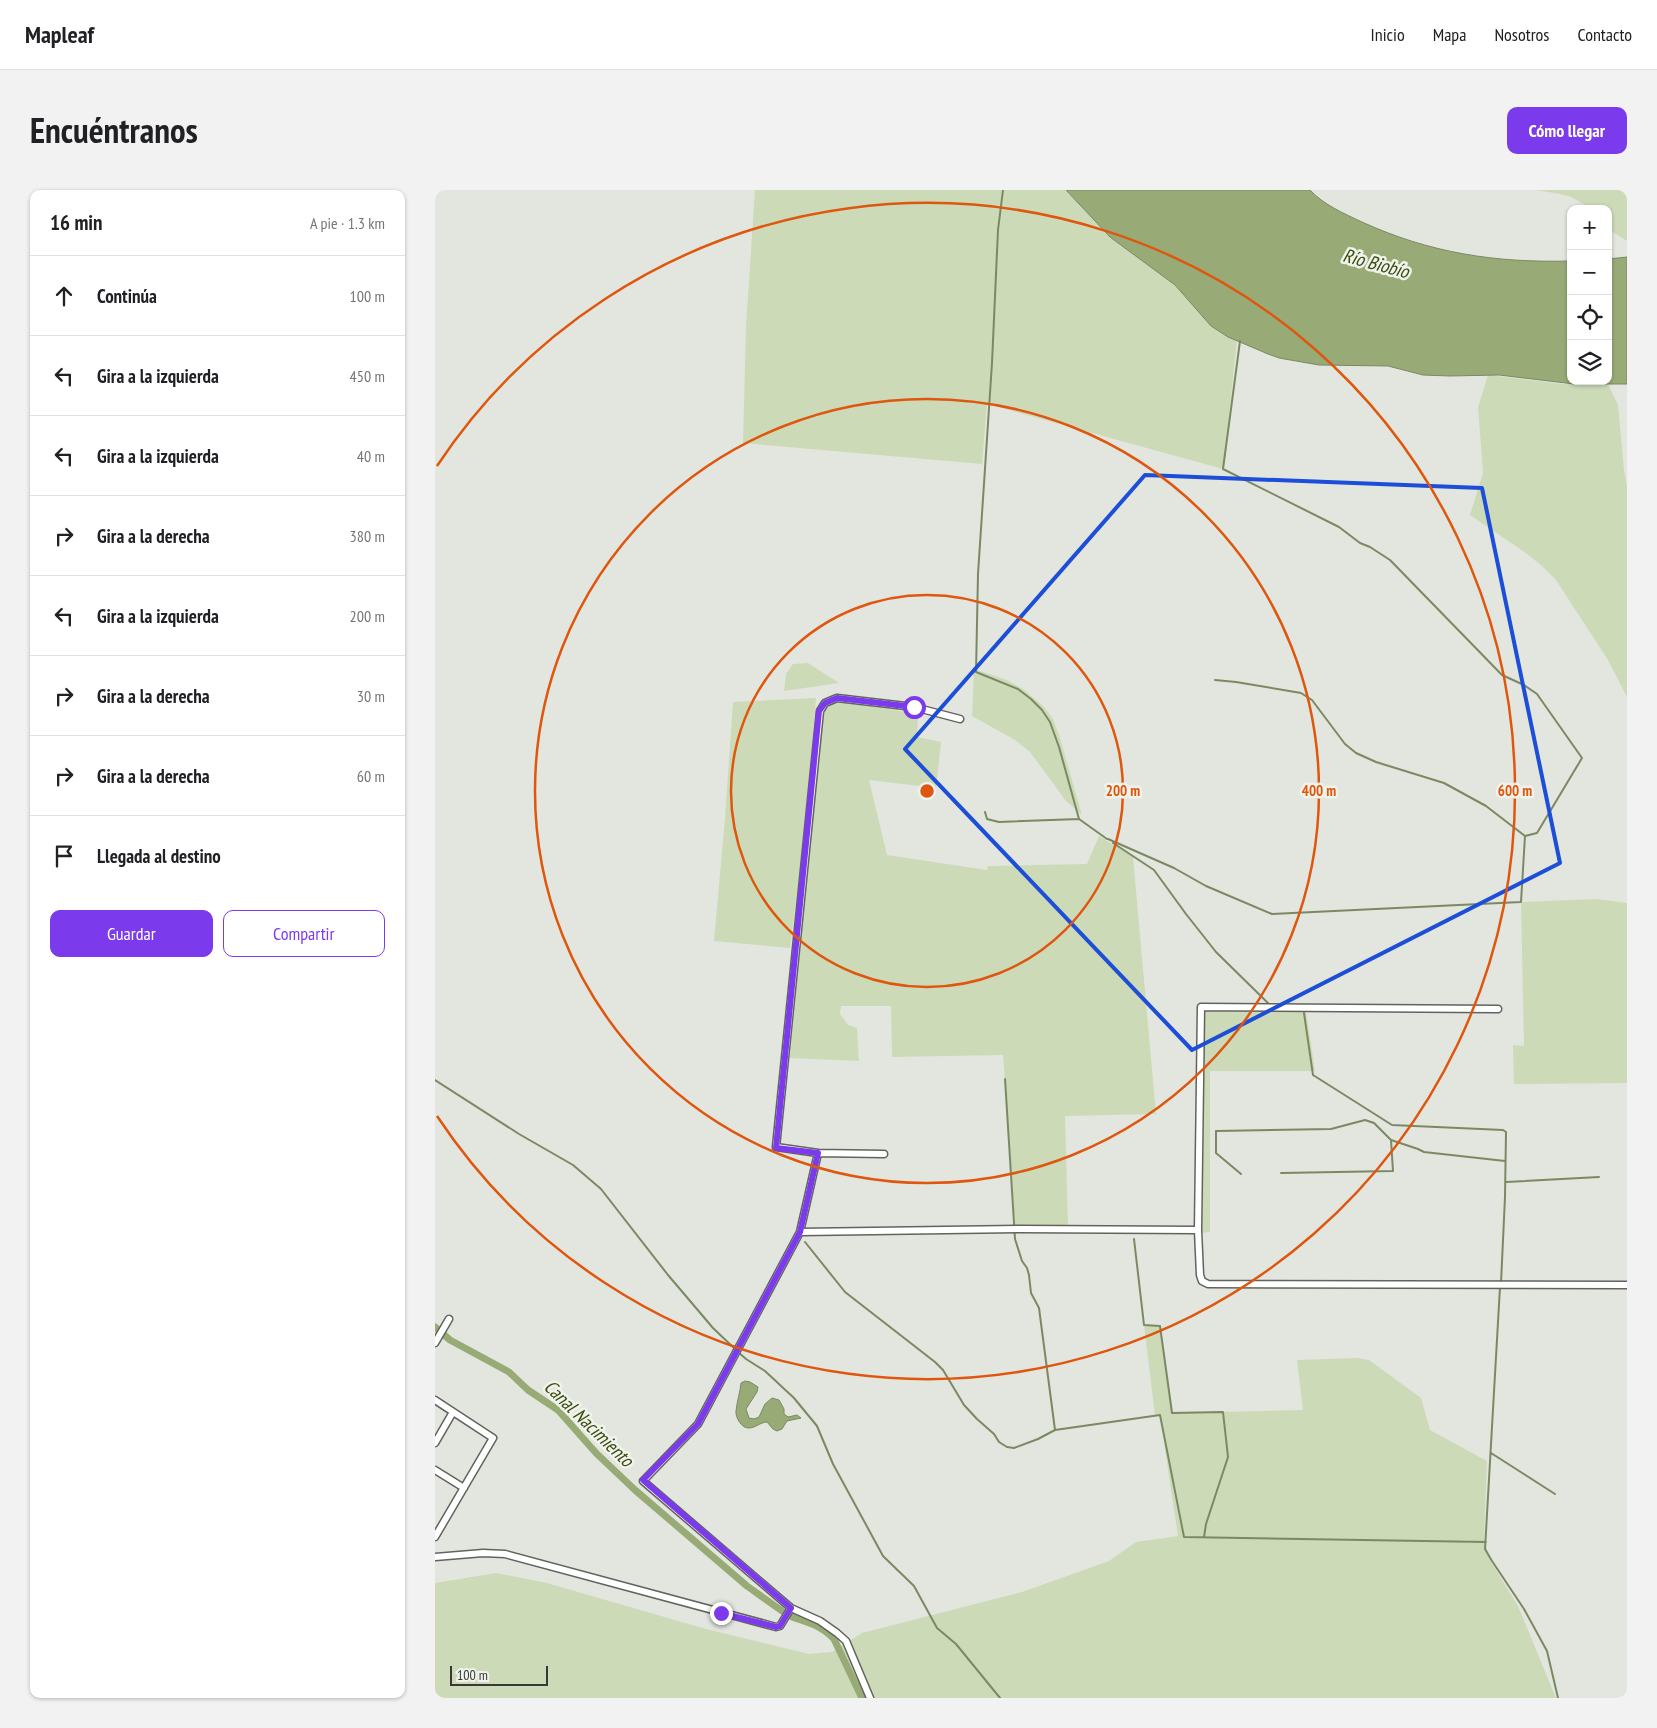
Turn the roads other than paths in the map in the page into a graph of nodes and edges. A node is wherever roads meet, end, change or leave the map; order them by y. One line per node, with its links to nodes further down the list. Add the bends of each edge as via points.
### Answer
1 (960, 719): 3 (street, via 914,707 837,698 825,703 819,711 776,1148)
2 (1498, 1009): 5 (street, via 1201,1007)
3 (818, 1153): 4 (street); 6 (street)
4 (884, 1154)
5 (1198, 1230): 6 (street); 7 (street, via 1200,1275 1207,1284)
6 (800, 1232): 17 (street, via 698,1424 643,1480)
7 (1627, 1285)
8 (449, 1319): 9 (street)
9 (435, 1343)
10 (435, 1400): 11 (street)
11 (453, 1412): 12 (street); 14 (street, via 493,1438)
12 (435, 1444)
13 (435, 1470): 14 (street)
14 (464, 1488): 15 (street)
15 (435, 1537)
16 (435, 1557): 17 (street, via 505,1554 776,1627 780,1626)
17 (791, 1608): 18 (street, via 820,1621 846,1641)
18 (870, 1698)

